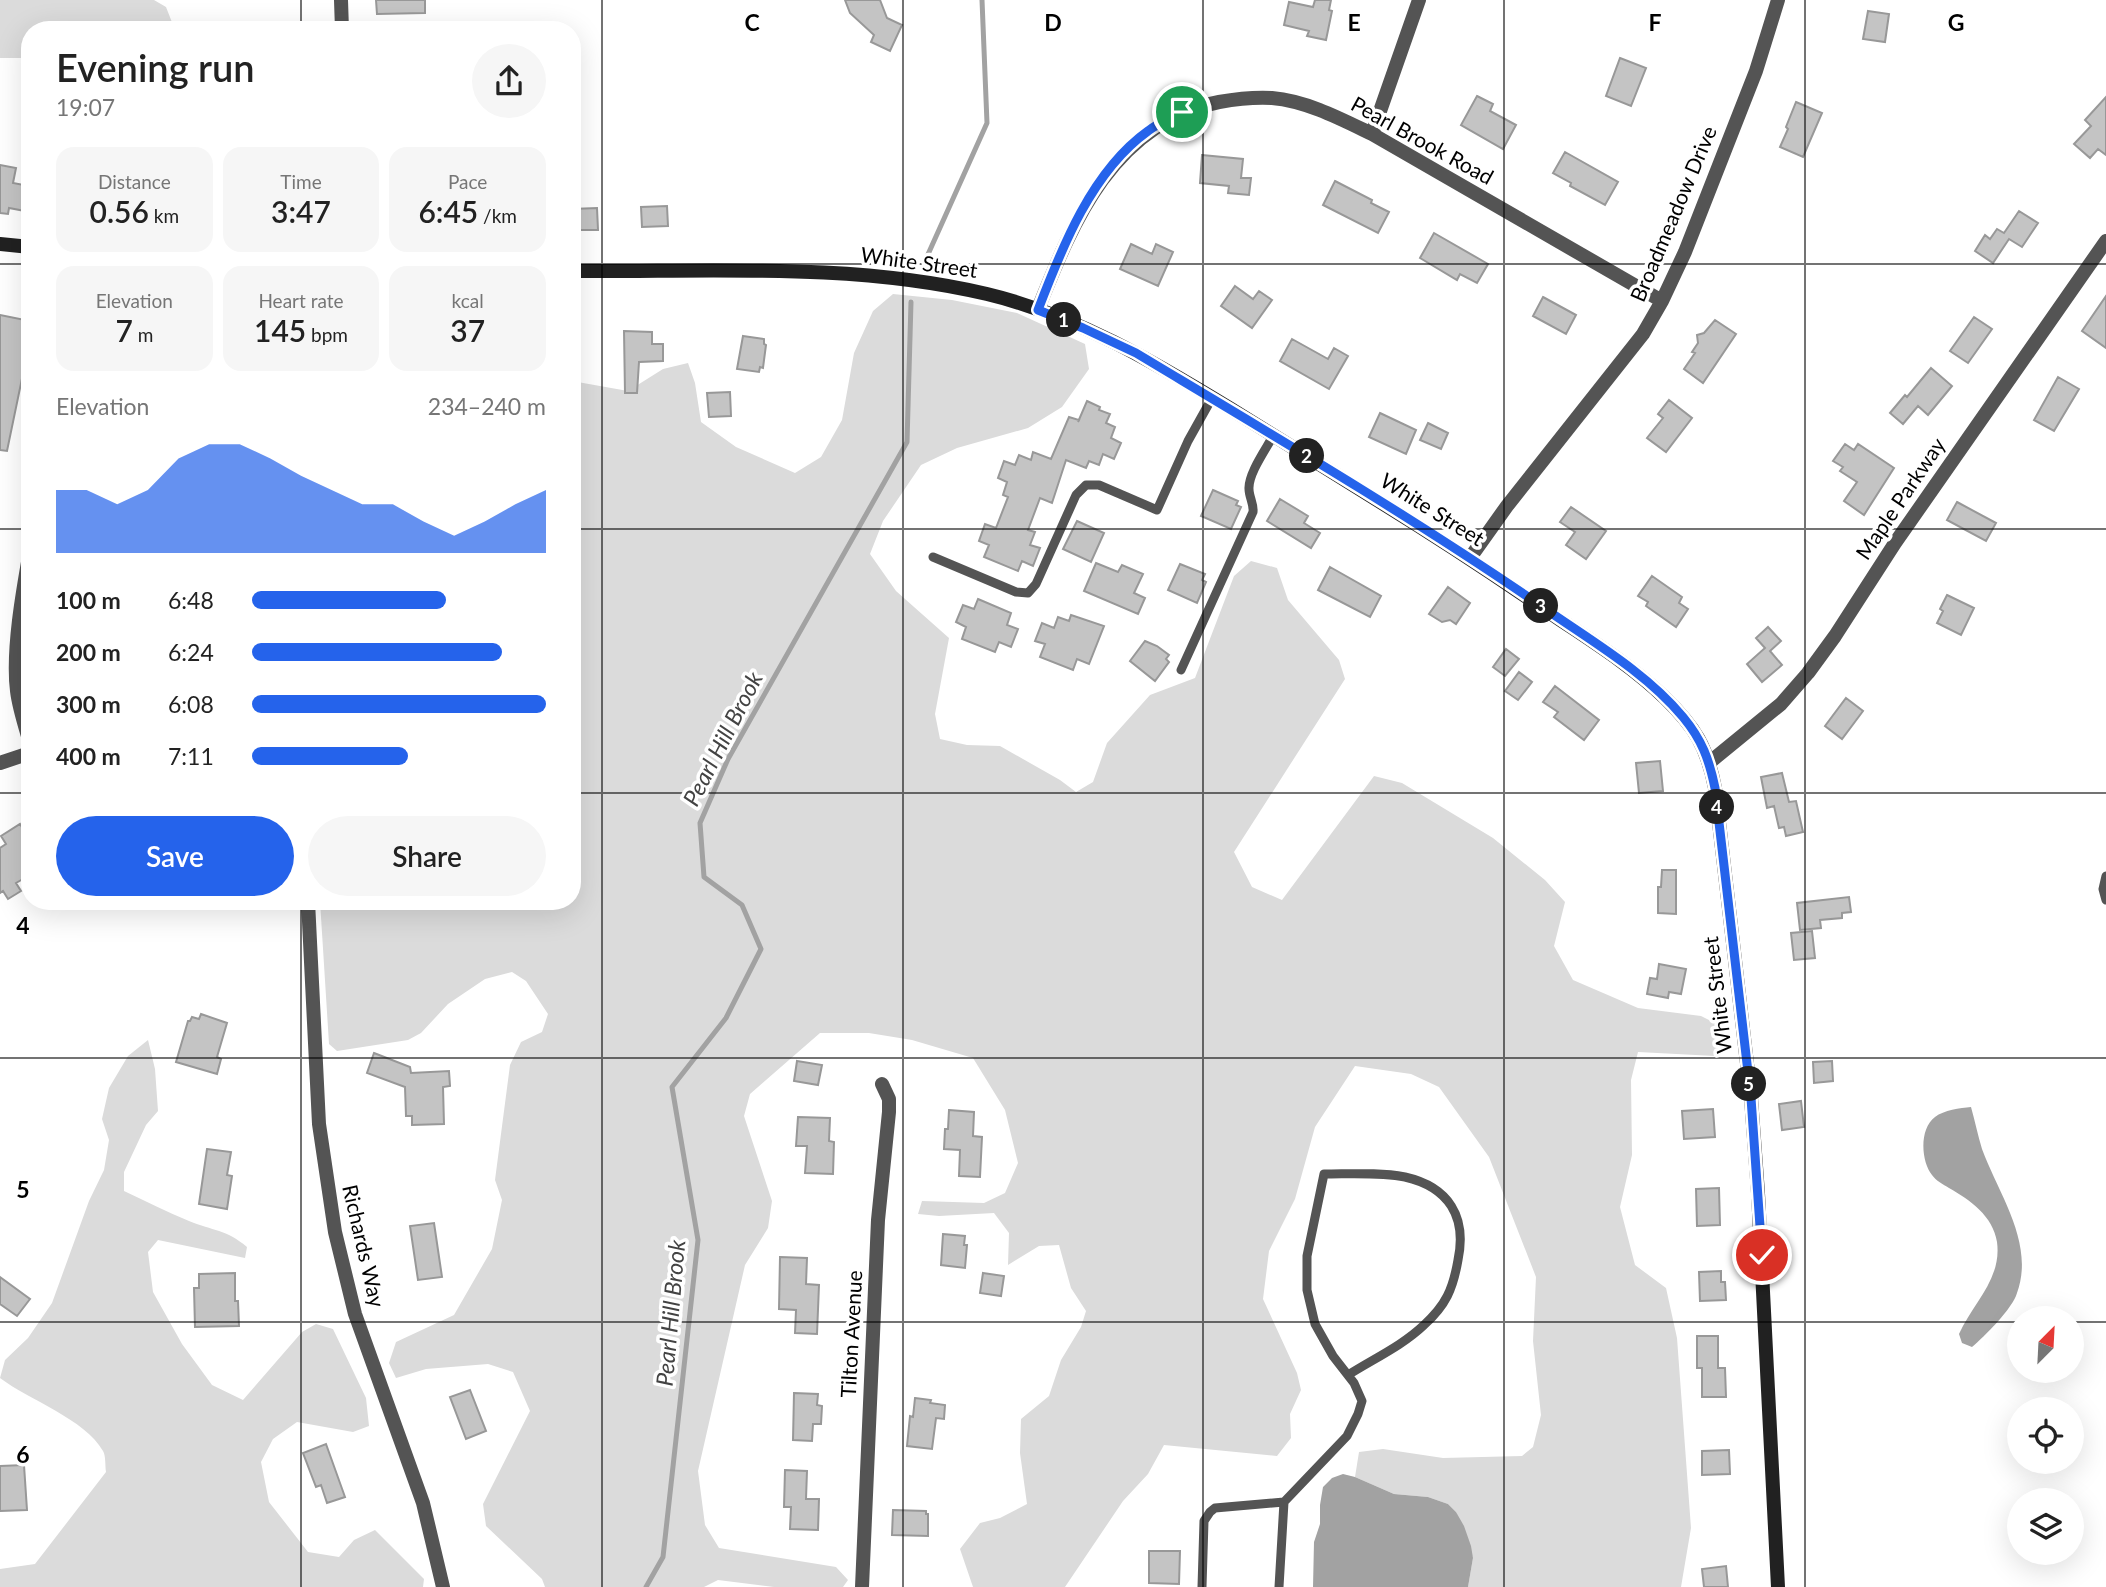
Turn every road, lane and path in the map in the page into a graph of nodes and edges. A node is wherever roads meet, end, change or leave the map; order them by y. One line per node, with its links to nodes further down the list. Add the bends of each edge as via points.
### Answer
1 (341, 0): 4 (street)
2 (1419, 0): 5 (street)
3 (1778, 0): 10 (street, Broadmeadow Drive, via 1756,71)
4 (342, 21)
5 (1372, 134): 10 (street, Pearl Brook Road); 11 (street, Pearl Brook Road, via 1312,108 1273,98 1241,98 1182,112 1148,131 1121,155 1098,185 1057,260)
6 (2106, 242): 20 (street, Maple Parkway, via 1808,673 1781,704)
7 (0, 244): 8 (street)
8 (21, 246)
9 (581, 271): 11 (street, White Street, via 836,273 940,285)
10 (1662, 301): 15 (street, Broadmeadow Drive, via 1643,334)
11 (1038, 310): 12 (street, White Street, via 1136,353)
12 (1212, 398): 13 (street, White Street); 14 (lane, via 1157,510 1099,485 1086,485 1076,495 1028,593)
13 (1273, 436): 15 (street, White Street); 17 (lane, via 1251,479 1253,512)
14 (933, 557)
15 (1470, 558): 20 (street, White Street, via 1617,658 1664,696 1700,740)
16 (21, 631): 18 (street, via 16,671)
17 (1181, 670)
18 (21, 706)
19 (21, 756): 21 (street)
20 (1710, 762): 32 (street, White Street, via 1753,1125)
21 (0, 763)
22 (2106, 876): 23 (lane)
23 (2106, 900)
24 (308, 910): 28 (street, Richards Way, via 319,1124 335,1232 355,1314 424,1503)
25 (882, 1084): 29 (street, Tilton Avenue, via 889,1112 878,1220)
26 (1348, 1375): 26 (lane, via 1315,1324 1307,1290 1307,1256 1324,1174 1404,1177 1447,1199 1459,1219 1461,1249 1453,1286 1424,1325); 27 (lane, via 1362,1401 1359,1415 1347,1436)
27 (1284, 1502): 30 (lane, via 1209,1512 1204,1521); 31 (lane)
28 (443, 1587)
29 (862, 1587)
30 (1202, 1587)
31 (1279, 1587)
32 (1778, 1587)

